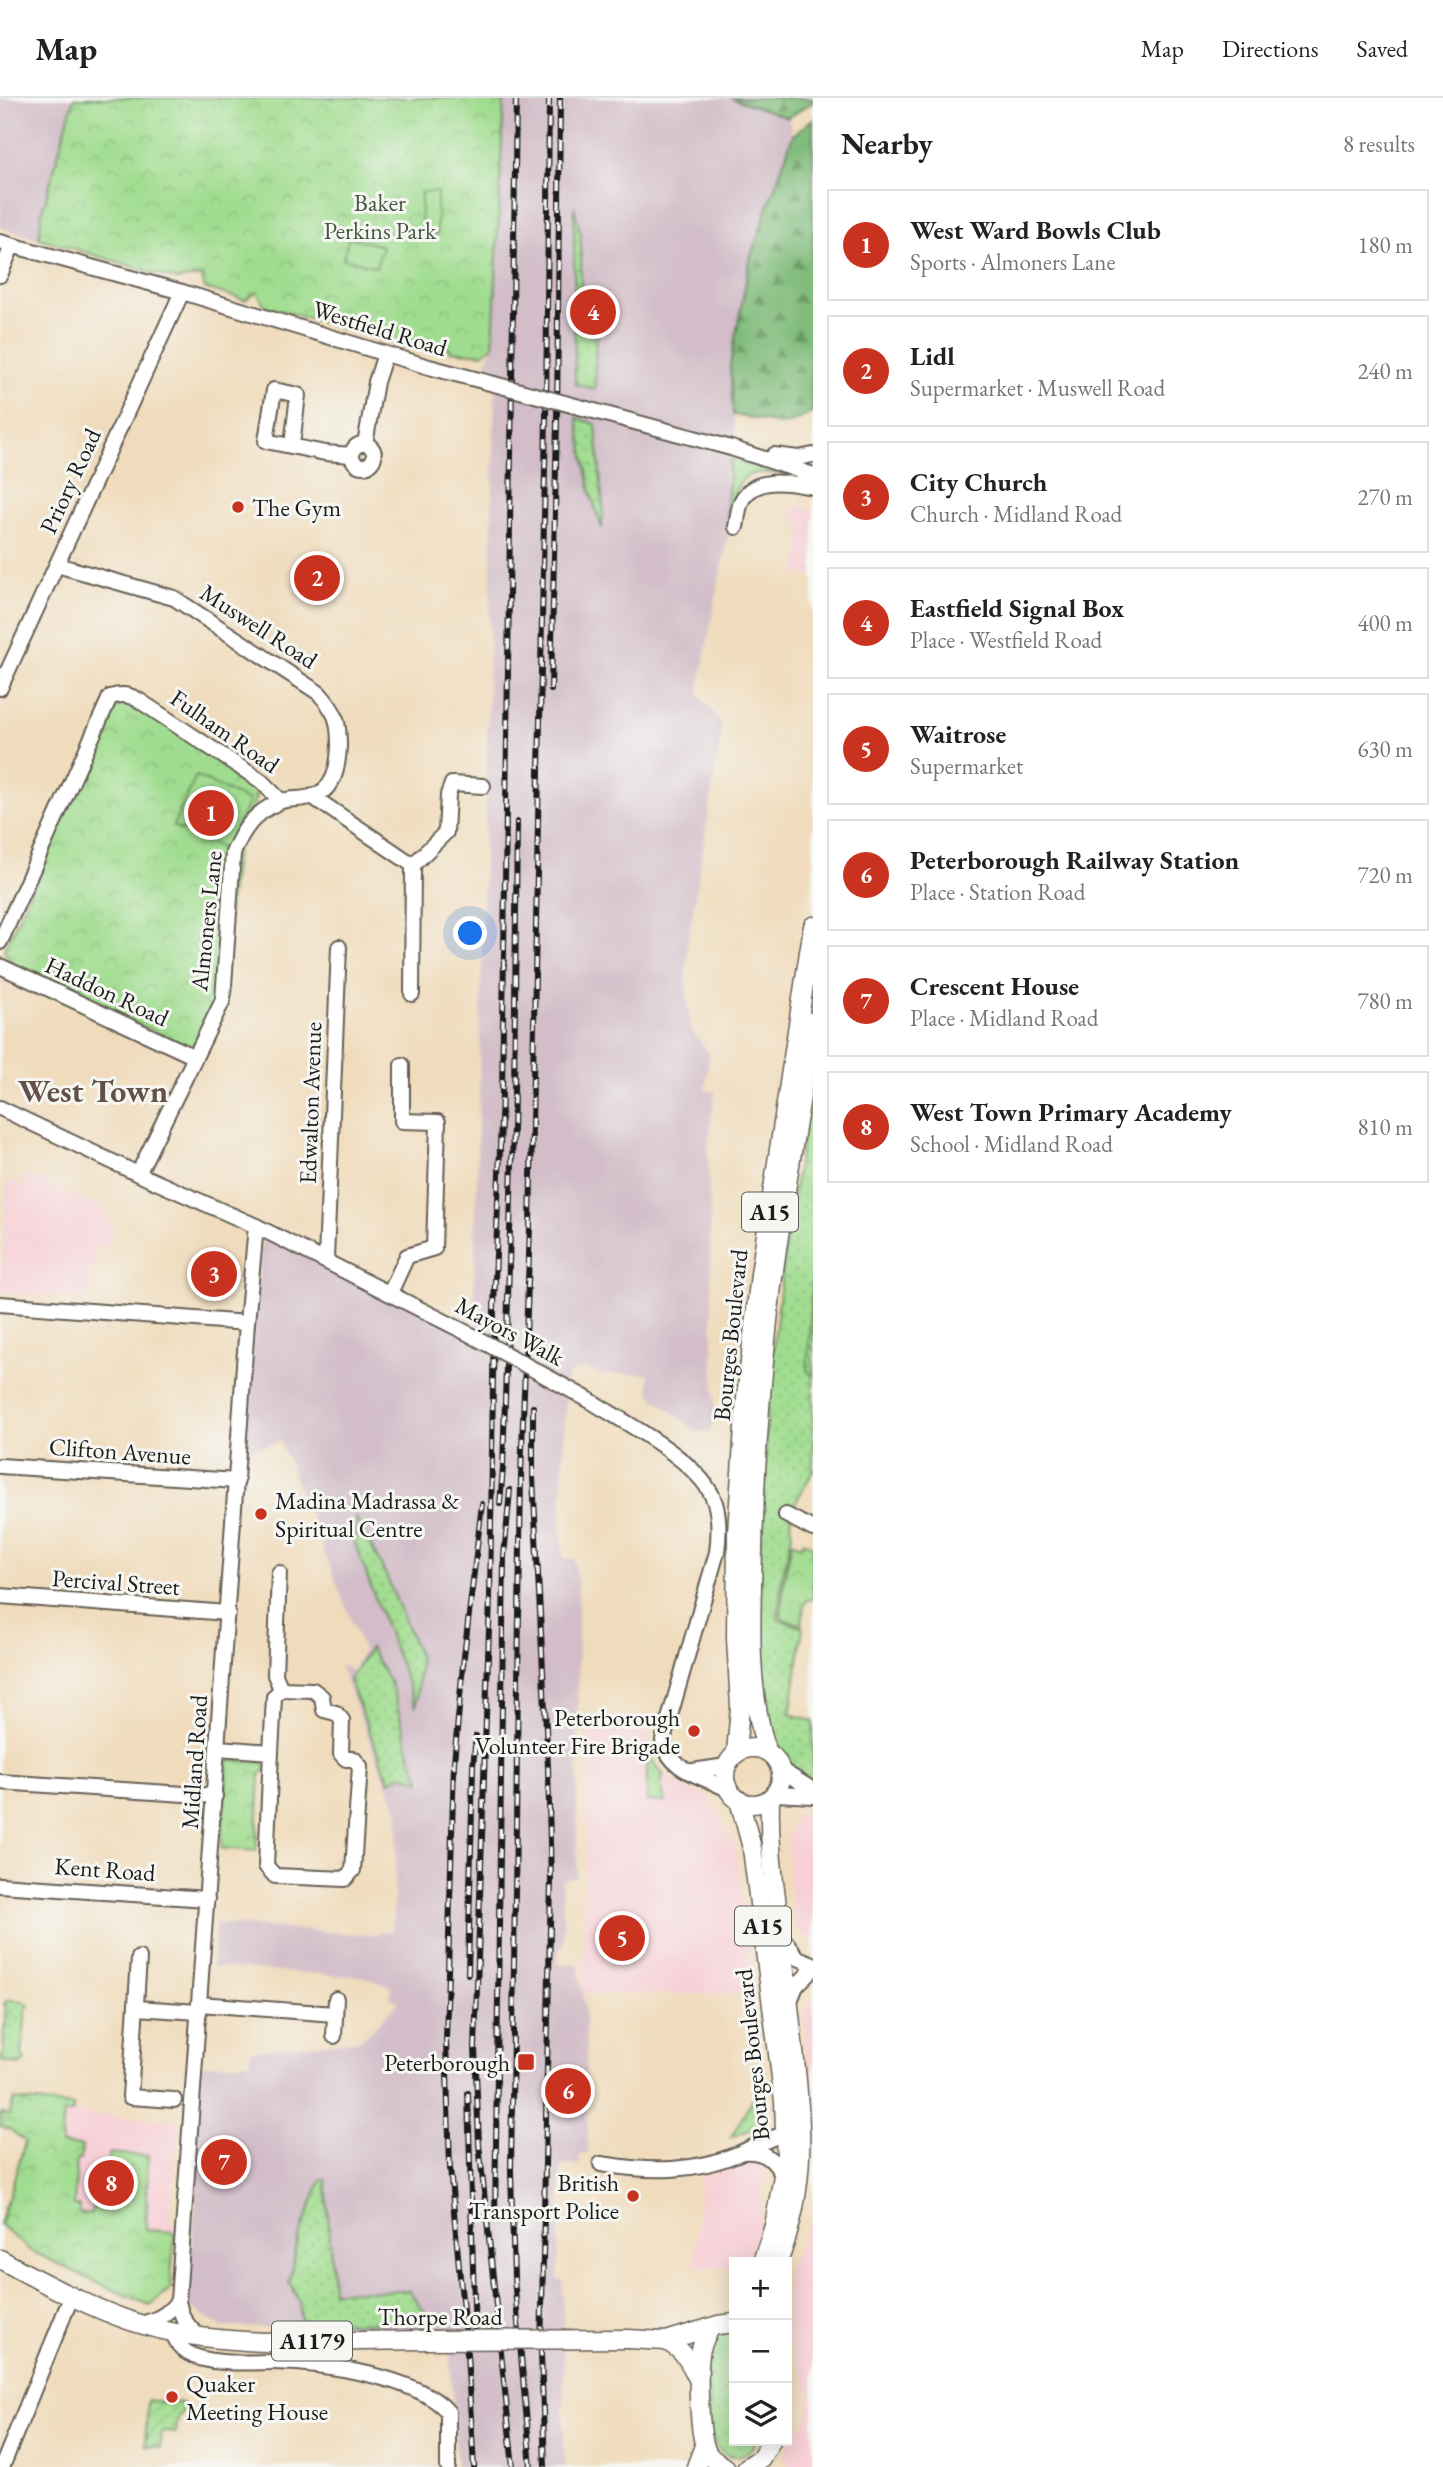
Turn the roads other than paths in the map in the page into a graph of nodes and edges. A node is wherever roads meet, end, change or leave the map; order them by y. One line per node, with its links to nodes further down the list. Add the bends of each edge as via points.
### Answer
1 (6, 244): 2 (street); 3 (street, Westfield Road)
2 (0, 275)
3 (182, 292): 4 (street, Westfield Road); 11 (street, Priory Road)
4 (385, 354): 5 (street, via 365,444 356,446 352,455); 6 (street, Westfield Road, bridge)
5 (292, 445)
6 (748, 453): 7 (street, Westfield Road); 8 (street, Westfield Road)
7 (813, 455)
8 (813, 475)
9 (813, 487): 10 (street, via 779,483 751,488 741,502)
10 (736, 527)
11 (57, 565): 12 (street, Priory Road); 14 (street, Muswell Road, via 174,598 319,693 335,712 339,727 338,769 331,784)
12 (0, 688)
13 (483, 786): 16 (street, via 452,784 446,832)
14 (313, 797): 15 (street); 16 (street)
15 (281, 801): 18 (street, Fulham Road, via 261,781 141,701 131,695 110,697); 23 (street, Almoners Lane, via 242,831 233,853 223,1000)
16 (412, 865): 21 (street)
17 (813, 926): 45 (main road, Bourges Boulevard / A15, via 746,1397 737,1533 740,1707)
18 (0, 942)
19 (339, 947): 28 (street, Edwalton Avenue)
20 (0, 966): 23 (street, Haddon Road)
21 (412, 994)
22 (813, 1021): 43 (main road, Bourges Boulevard / A15, via 774,1276 755,1480 755,1705)
23 (195, 1057): 26 (street, Almoners Lane)
24 (402, 1065): 29 (street, via 402,1121 438,1122 434,1248 407,1256)
25 (0, 1108): 26 (street, Mayors Walk)
26 (138, 1174): 27 (street, Mayors Walk)
27 (256, 1226): 28 (street, Mayors Walk); 31 (street, Midland Road)
28 (326, 1259): 29 (street, Mayors Walk)
29 (390, 1293): 47 (street, Mayors Walk, bridge, via 589,1400 688,1464 703,1481 715,1502 717,1552 663,1740 676,1764)
30 (0, 1304): 31 (street)
31 (247, 1323): 33 (street, Midland Road)
32 (0, 1466): 33 (street, Clifton Avenue)
33 (237, 1481): 40 (street, Midland Road)
34 (793, 1523): 35 (street)
35 (813, 1529)
36 (279, 1573): 37 (street)
37 (278, 1591): 38 (street); 41 (street, via 275,1675)
38 (294, 1592)
39 (0, 1596): 40 (street, Percival Street)
40 (228, 1613): 42 (street, Midland Road)
41 (281, 1689): 44 (street, via 274,1697); 44 (street, via 313,1690 322,1697 324,1710 342,1720 341,1754 360,1766 353,1870 345,1879 275,1876 266,1866)
42 (218, 1748): 44 (street); 51 (street, Midland Road)
43 (767, 1751): 45 (main road, via 751,1748); 46 (main road, A15)
44 (271, 1752)
45 (731, 1760): 47 (street); 50 (main road, A15, via 726,1783)
46 (781, 1770): 49 (street); 52 (main road, A15, via 782,1779)
47 (688, 1771): 50 (street, Mayors Walk)
48 (0, 1782): 51 (street)
49 (813, 1790)
50 (734, 1795): 52 (main road, via 754,1804); 64 (main road, Bourges Boulevard / A15, via 756,1873)
51 (215, 1796): 55 (street, Midland Road)
52 (773, 1796): 53 (street); 56 (main road, Bourges Boulevard / A15, via 772,1877)
53 (813, 1796)
54 (0, 1885): 55 (street, Kent Road)
55 (207, 1899): 61 (street, Midland Road)
56 (779, 1933): 58 (street, via 798,1958); 59 (main road, Bourges Boulevard / A15)
57 (139, 1958): 60 (street)
58 (813, 1966): 59 (street, via 796,1986)
59 (789, 2005): 66 (main road, Bourges Boulevard / A15)
60 (136, 2008): 61 (street); 63 (street, via 130,2097)
61 (199, 2008): 62 (street, via 336,2006); 73 (street, Midland Road, via 175,2227)
62 (334, 2036)
63 (174, 2100)
64 (785, 2134): 65 (street); 66 (street); 68 (main road, Bourges Boulevard / A15)
65 (740, 2152): 67 (street, via 695,2168 659,2171); 68 (street, via 767,2156)
66 (802, 2155): 70 (main road, Bourges Boulevard / A15, via 799,2191)
67 (601, 2164)
68 (783, 2177): 69 (main road, Bourges Boulevard / A15)
69 (764, 2257)
70 (780, 2257)
71 (0, 2259): 72 (main road, Thorpe Road / A1179)
72 (72, 2295): 75 (main road, Thorpe Road / A1179); 82 (street)
73 (178, 2301): 75 (street, via 169,2313); 77 (street, via 185,2324)
74 (726, 2322): 78 (main road, Thorpe Road / A1179); 79 (main road, via 701,2348)
75 (140, 2324): 76 (main road, Thorpe Road / A1179)
76 (172, 2332): 77 (main road, Thorpe Road / A1179); 83 (street, via 178,2344 196,2357 356,2370 418,2392 448,2412)
77 (199, 2336): 78 (main road, Thorpe Road / A1179, bridge, via 225,2340)
78 (666, 2340): 79 (main road, via 680,2348)
79 (699, 2380): 80 (main road)
80 (704, 2446): 84 (main road); 85 (main road, via 710,2457)
81 (768, 2446): 86 (main road, via 761,2458)
82 (2, 2467)
83 (448, 2467)
84 (696, 2467)
85 (725, 2467)
86 (747, 2467)

